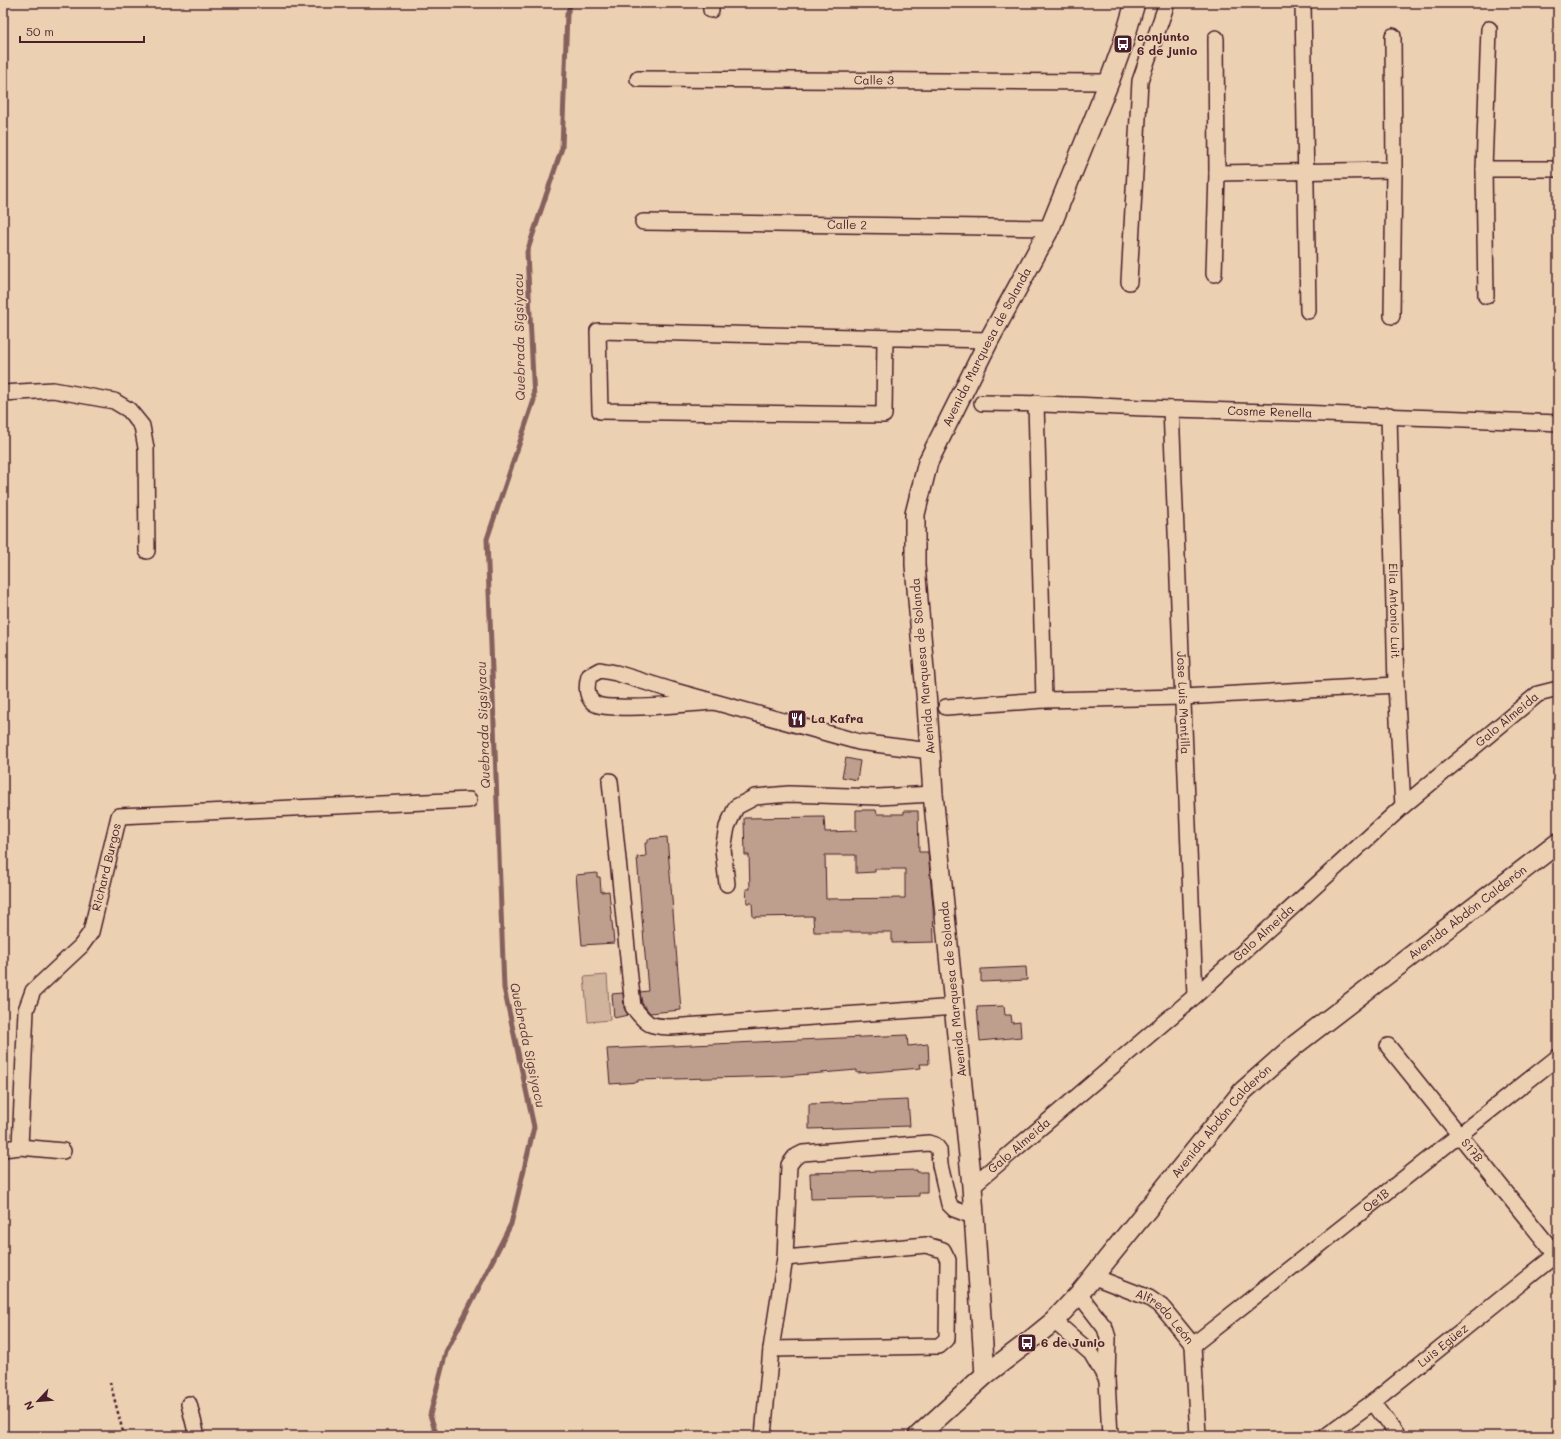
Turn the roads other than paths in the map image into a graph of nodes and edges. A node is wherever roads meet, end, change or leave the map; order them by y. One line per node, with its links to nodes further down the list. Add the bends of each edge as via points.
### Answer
1 (1135, 3): 8 (street, Avenida Marquesa de Solanda)
2 (1166, 3): 17 (street, via 1140,81)
3 (1303, 3): 12 (street)
4 (1489, 29): 9 (street)
5 (1393, 36): 11 (street)
6 (1216, 38): 13 (street)
7 (638, 79): 8 (street, Calle 3)
8 (1109, 82): 15 (street, Avenida Marquesa de Solanda)
9 (1484, 169): 10 (street); 18 (street)
10 (1558, 169)
11 (1394, 170): 12 (street); 20 (street)
12 (1306, 171): 13 (street); 19 (street)
13 (1217, 173): 16 (street)
14 (643, 222): 15 (street, Calle 2)
15 (1050, 228): 22 (street, Avenida Marquesa de Solanda)
16 (1214, 274)
17 (1129, 282)
18 (1486, 296)
19 (1308, 311)
20 (1392, 316)
21 (884, 338): 21 (street, via 598,332 600,411 884,415); 22 (street)
22 (989, 340): 36 (street, Avenida Marquesa de Solanda, via 928,462 915,514 915,565)
23 (3, 393): 29 (street, via 53,390 114,401 129,410 142,426 146,448)
24 (982, 403): 25 (street, Cosme Renella)
25 (1036, 403): 26 (street, Cosme Renella); 33 (street)
26 (1171, 409): 27 (street, Cosme Renella); 32 (street, Jose Luis Mantilla)
27 (1389, 415): 28 (street, Cosme Renella); 30 (street, Elia Antonio Luit)
28 (1558, 423)
29 (148, 551)
30 (1396, 685): 32 (street); 40 (street, Elia Antonio Luit)
31 (1558, 689): 40 (street, Galo Almeida, via 1538,694)
32 (1183, 697): 33 (street); 43 (street, Jose Luis Mantilla)
33 (1044, 700): 35 (street)
34 (713, 702): 34 (street, via 600,670 589,676 587,682 591,701 604,706); 36 (street, via 859,742)
35 (946, 707)
36 (930, 751): 38 (street, Avenida Marquesa de Solanda)
37 (610, 781): 44 (street, via 633,1007 644,1021 652,1026 670,1027)
38 (933, 794): 42 (street, via 878,797 789,794 755,797 736,807 727,827 723,849); 44 (street, Avenida Marquesa de Solanda)
39 (469, 800): 48 (street, Richard Burgos, via 119,816 91,932 81,946 32,991 26,1010)
40 (1403, 806): 43 (street, Galo Almeida)
41 (1558, 843): 55 (street, Avenida Abdón Calderón, via 1295,1045 1243,1091)
42 (727, 884)
43 (1195, 996): 51 (street, Galo Almeida)
44 (956, 1007): 51 (street, Avenida Marquesa de Solanda)
45 (1388, 1046): 47 (street, S17B)
46 (1558, 1057): 47 (street, Oe1B)
47 (1460, 1135): 53 (street, S17B); 58 (street, Oe1B)
48 (20, 1148): 49 (street); 50 (street)
49 (3, 1149)
50 (63, 1151)
51 (972, 1186): 52 (street, Avenida Marquesa de Solanda)
52 (975, 1217): 54 (street, via 954,1209 949,1204 939,1150 935,1145 929,1143 803,1153 795,1157 789,1165); 60 (street, Avenida Marquesa de Solanda)
53 (1557, 1254): 62 (street, Luis Egüez)
54 (785, 1258): 59 (street); 59 (street, via 926,1245 942,1250 948,1260 947,1339 939,1346)
55 (1092, 1276): 56 (street, Avenida Abdón Calderón); 58 (street, Alfredo León, via 1149,1298 1162,1307)
56 (1079, 1294): 57 (street, Avenida Abdón Calderón); 61 (street, via 1105,1328 1108,1338)
57 (1054, 1321): 60 (street, Avenida Abdón Calderón); 61 (street, via 1090,1353)
58 (1193, 1345): 68 (street, Alfredo León)
59 (771, 1349): 65 (street)
60 (985, 1375): 66 (street, Avenida Abdón Calderón)
61 (1107, 1380): 67 (street)
62 (1373, 1402): 69 (street, Luis Egüez); 70 (street)
63 (189, 1404): 64 (street)
64 (197, 1436)
65 (763, 1436)
66 (918, 1436)
67 (1110, 1436)
68 (1198, 1436)
69 (1326, 1436)
70 (1398, 1436)

